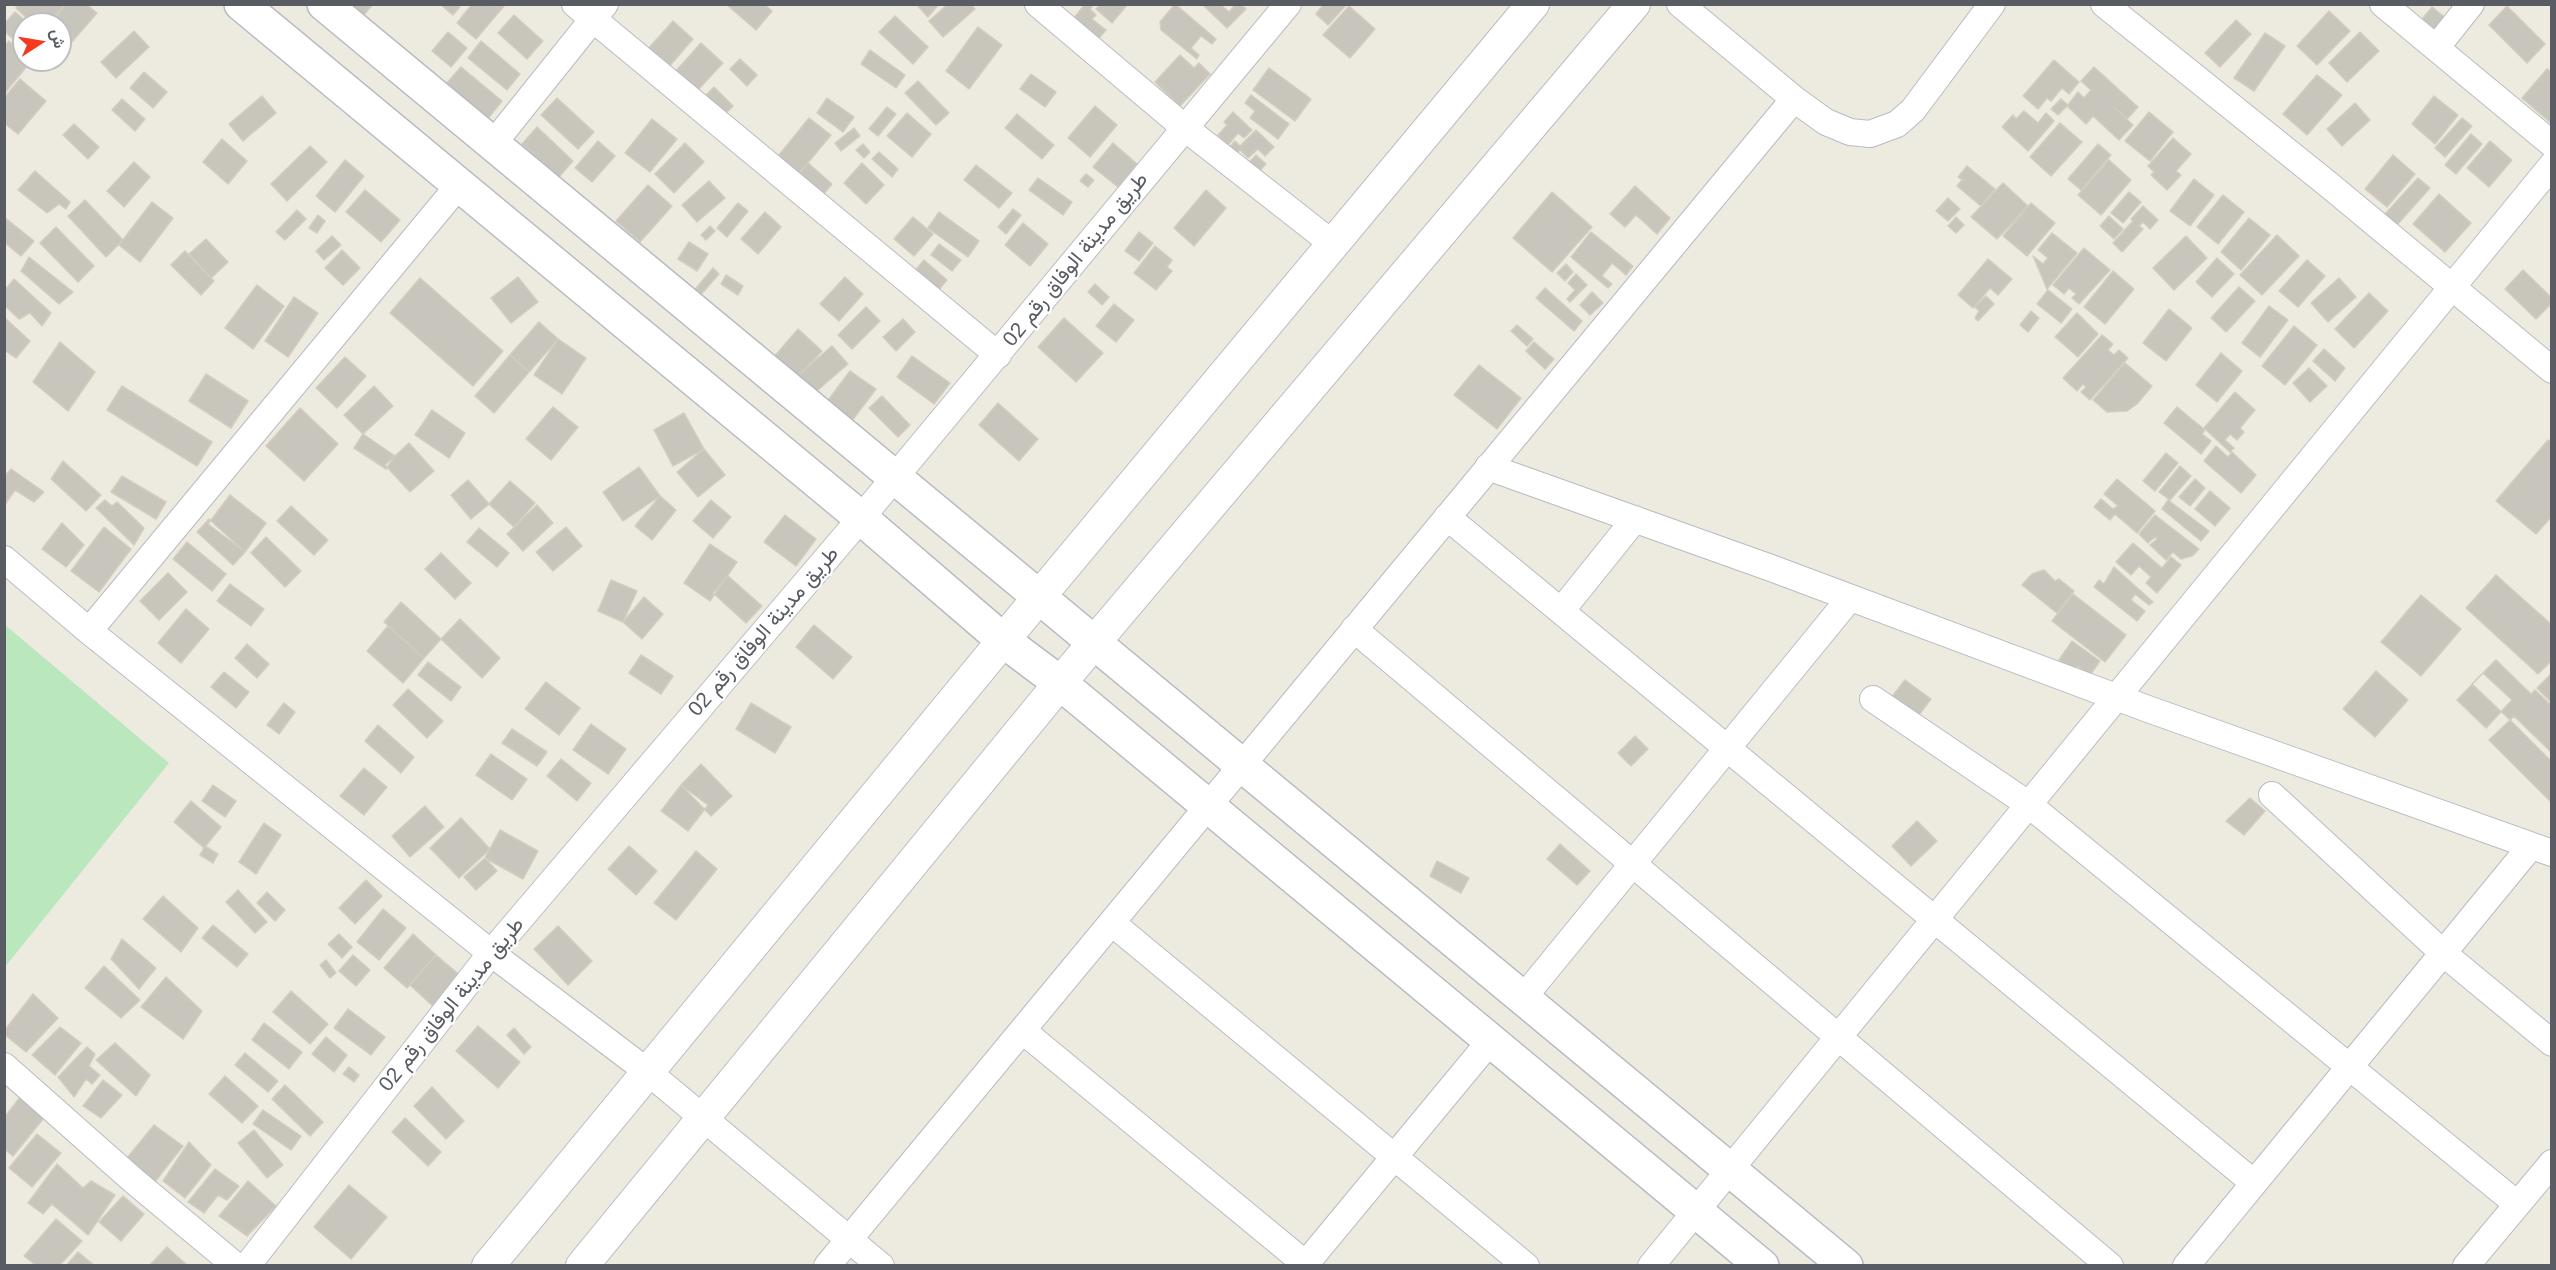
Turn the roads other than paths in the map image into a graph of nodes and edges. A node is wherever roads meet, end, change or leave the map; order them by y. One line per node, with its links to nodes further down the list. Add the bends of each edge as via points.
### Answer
1 (241, 4): 19 (main road)
2 (324, 4): 16 (main road)
3 (1038, 4): 15 (street)
4 (1288, 4): 15 (street, طريق مدينة الوفاق رقم 02)
5 (1533, 4): 20 (street)
6 (1634, 4): 36 (street)
7 (1680, 4): 14 (street)
8 (1992, 4): 14 (street, via 1913,110 1884,131 1850,132 1826,122)
9 (2104, 4): 21 (street)
10 (2383, 4): 13 (street)
11 (2470, 4): 13 (street)
12 (591, 9): 16 (street); 22 (street)
13 (2436, 48): 17 (street)
14 (1794, 99): 24 (street)
15 (1185, 128): 20 (street); 22 (street, طريق مدينة الوفاق رقم 02)
16 (493, 144): 25 (main road)
17 (2552, 144)
18 (2552, 165): 21 (street)
19 (459, 185): 27 (main road); 34 (street)
20 (1333, 244): 30 (street)
21 (2452, 286): 23 (street); 38 (street)
22 (998, 355): 25 (street, طريق مدينة الوفاق رقم 02)
23 (2552, 370)
24 (1488, 467): 26 (street); 28 (street)
25 (895, 477): 27 (street, طريق مدينة الوفاق رقم 02); 30 (main road)
26 (1447, 517): 32 (street); 33 (street)
27 (861, 519): 35 (main road); 49 (street, طريق مدينة الوفاق رقم 02)
28 (1635, 519): 31 (street); 32 (street)
29 (4, 559): 34 (street)
30 (1039, 597): 35 (street); 36 (main road)
31 (1850, 598): 38 (street); 40 (street)
32 (1561, 611): 40 (street)
33 (1354, 629): 41 (street); 46 (street)
34 (89, 631): 49 (street)
35 (1005, 641): 37 (main road); 58 (street)
36 (1094, 642): 37 (street); 41 (main road)
37 (1060, 683): 44 (main road); 59 (street)
38 (2116, 697): 43 (street); 45 (street)
39 (1873, 699): 43 (street)
40 (1727, 749): 46 (street); 47 (street)
41 (1242, 765): 44 (street); 51 (main road)
42 (2272, 795): 50 (street)
43 (2028, 804): 47 (street); 57 (street)
44 (1208, 806): 48 (street); 54 (main road)
45 (2541, 849): 50 (street)
46 (1633, 864): 51 (street); 53 (street)
47 (1934, 919): 53 (street); 63 (street)
48 (1112, 923): 52 (street); 60 (street)
49 (491, 953): 58 (street); 69 (street, طريق مدينة الوفاق رقم 02)
50 (2443, 953): 55 (street); 57 (street)
51 (1523, 998): 62 (main road)
52 (1023, 1031): 66 (street); 67 (street)
53 (1838, 1037): 62 (street); 78 (street)
54 (1491, 1040): 60 (street); 65 (main road)
55 (2552, 1043)
56 (4, 1066): 68 (street)
57 (2349, 1067): 63 (street); 64 (street)
58 (648, 1072): 59 (street); 70 (street)
59 (704, 1118): 66 (street); 71 (street)
60 (1394, 1157): 67 (street); 74 (street)
61 (2552, 1163): 64 (street)
62 (1730, 1169): 65 (street); 77 (main road)
63 (2254, 1183): 79 (street)
64 (2517, 1204): 80 (street)
65 (1696, 1210): 75 (street); 76 (main road)
66 (849, 1239): 72 (street); 73 (street)
67 (1306, 1265)
68 (236, 1266)
69 (247, 1266)
70 (488, 1266)
71 (582, 1266)
72 (827, 1266)
73 (881, 1266)
74 (1526, 1266)
75 (1651, 1266)
76 (1762, 1266)
77 (1846, 1266)
78 (2110, 1266)
79 (2186, 1266)
80 (2466, 1266)

